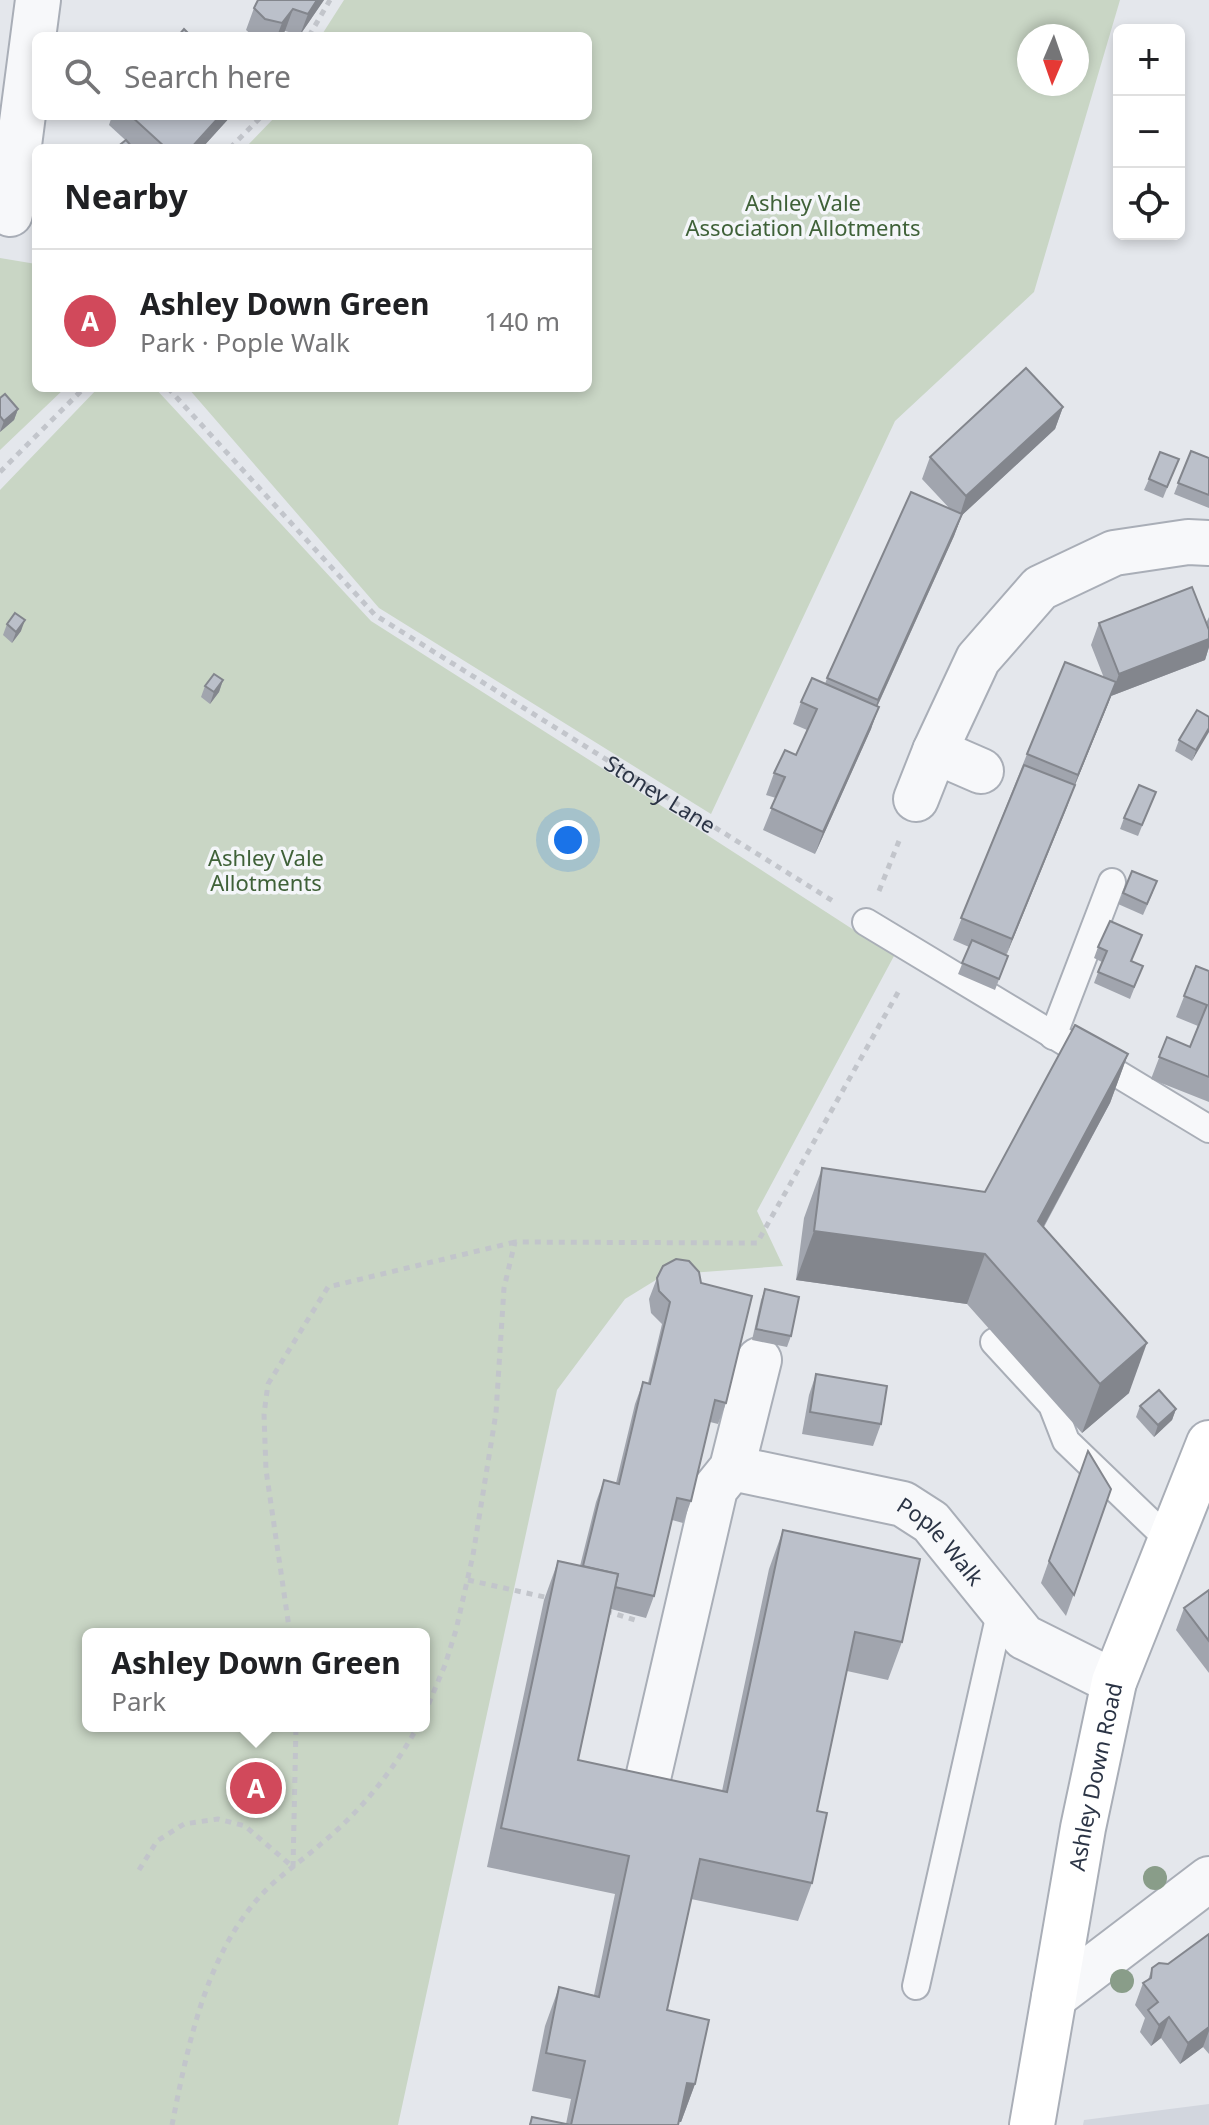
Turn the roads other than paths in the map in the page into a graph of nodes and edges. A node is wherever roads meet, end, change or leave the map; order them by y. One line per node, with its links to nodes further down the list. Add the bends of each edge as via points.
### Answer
1 (38, 0): 2 (street)
2 (34, 32)
3 (32, 46): 4 (street)
4 (10, 214)
5 (1209, 543): 6 (street, via 1114,553 1040,588 978,659)
6 (935, 751): 7 (street); 8 (street)
7 (981, 771)
8 (916, 799)
9 (1112, 882): 11 (lane)
10 (866, 922): 11 (lane)
11 (1053, 1036): 12 (lane)
12 (1209, 1129)
13 (994, 1342): 17 (lane, via 1052,1405 1066,1441)
14 (759, 1360): 16 (street)
15 (1209, 1443): 17 (main road, Ashley Down Road)
16 (732, 1468): 18 (street, Pople Walk, via 903,1504 931,1522); 20 (street, via 715,1489)
17 (1171, 1542): 19 (main road, Ashley Down Road)
18 (1001, 1609): 19 (street, Pople Walk, via 1024,1637); 22 (lane)
19 (1114, 1682): 23 (main road, Ashley Down Road)
20 (646, 1787)
21 (1209, 1879): 23 (street)
22 (916, 1986)
23 (1054, 1997): 24 (main road, Ashley Down Road)
24 (1032, 2125)

